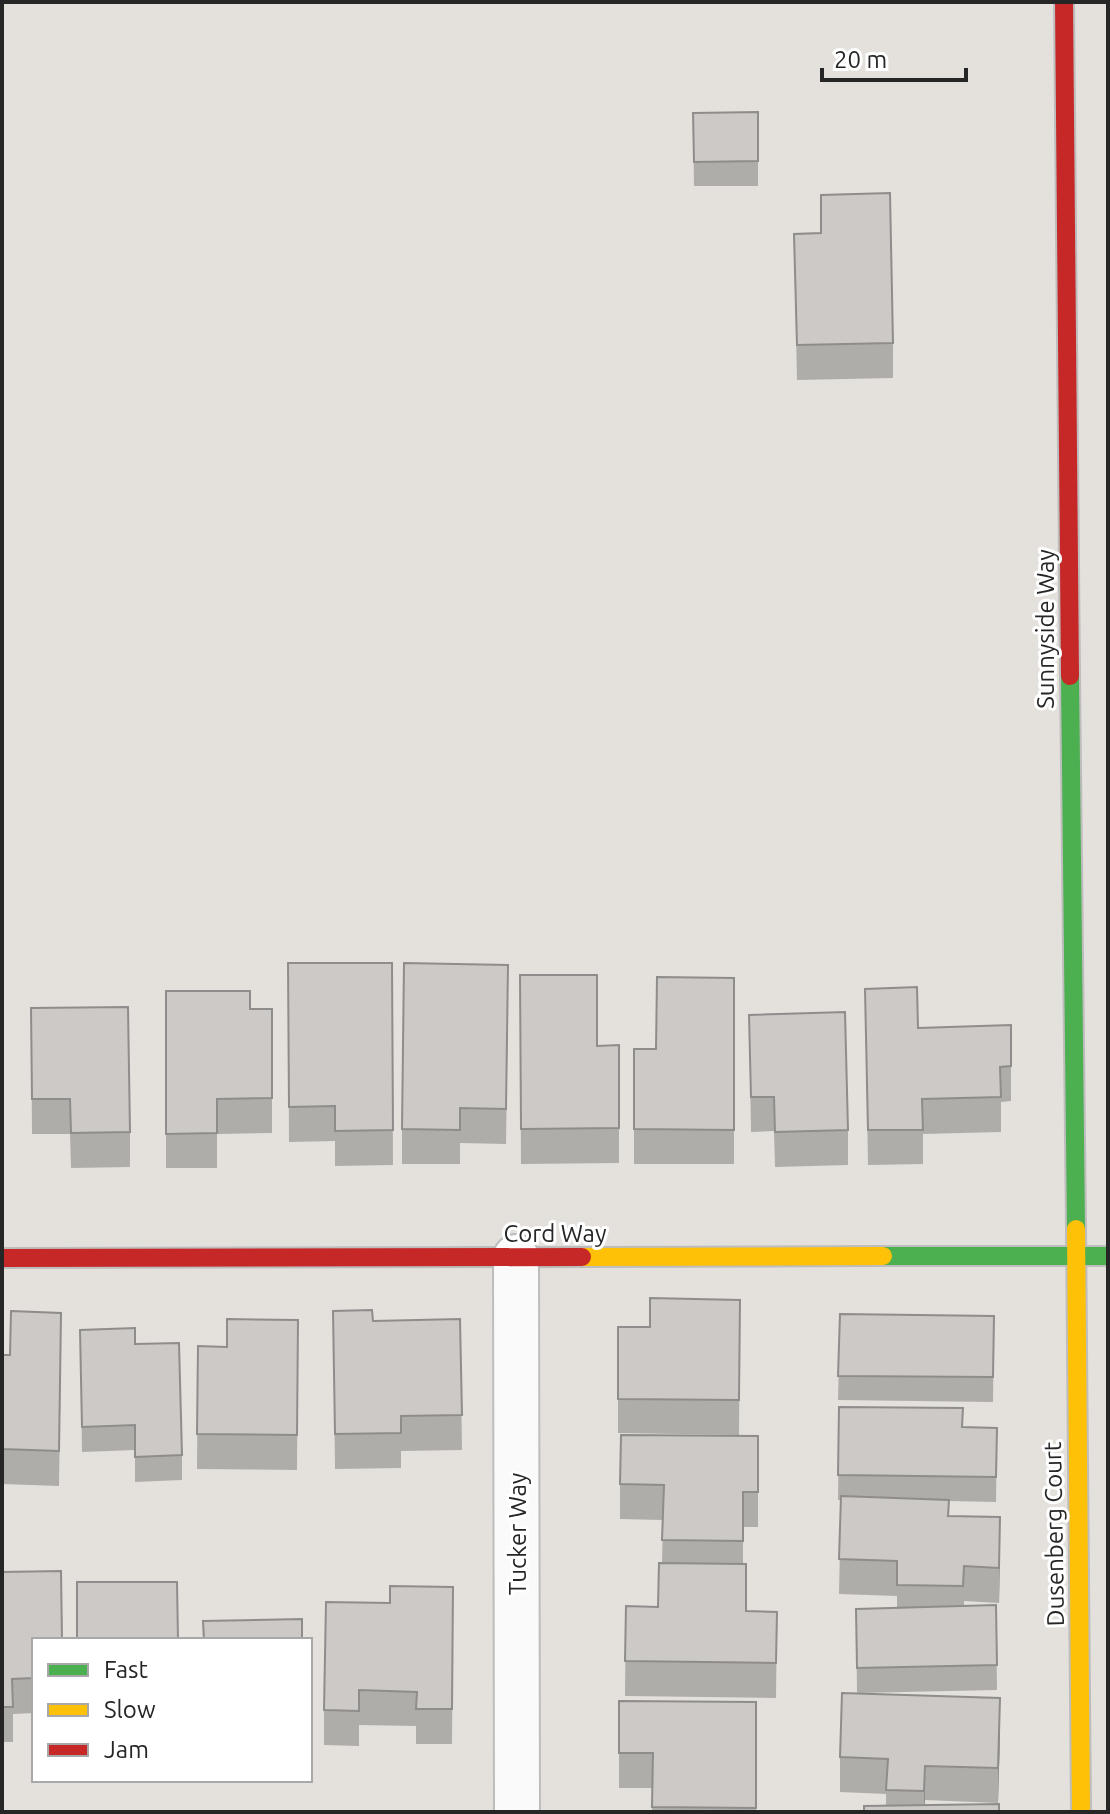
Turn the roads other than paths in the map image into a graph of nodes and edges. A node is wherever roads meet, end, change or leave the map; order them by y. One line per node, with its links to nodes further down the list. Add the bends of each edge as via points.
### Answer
1 (1064, 2): 2 (street, Sunnyside Way)
2 (1075, 1256): 3 (street, Cord Way); 4 (street, Cord Way); 7 (street, Dusenberg Court)
3 (1108, 1256)
4 (516, 1257): 5 (street, Cord Way); 6 (street, Tucker Way)
5 (2, 1258)
6 (517, 1812)
7 (1081, 1812)

